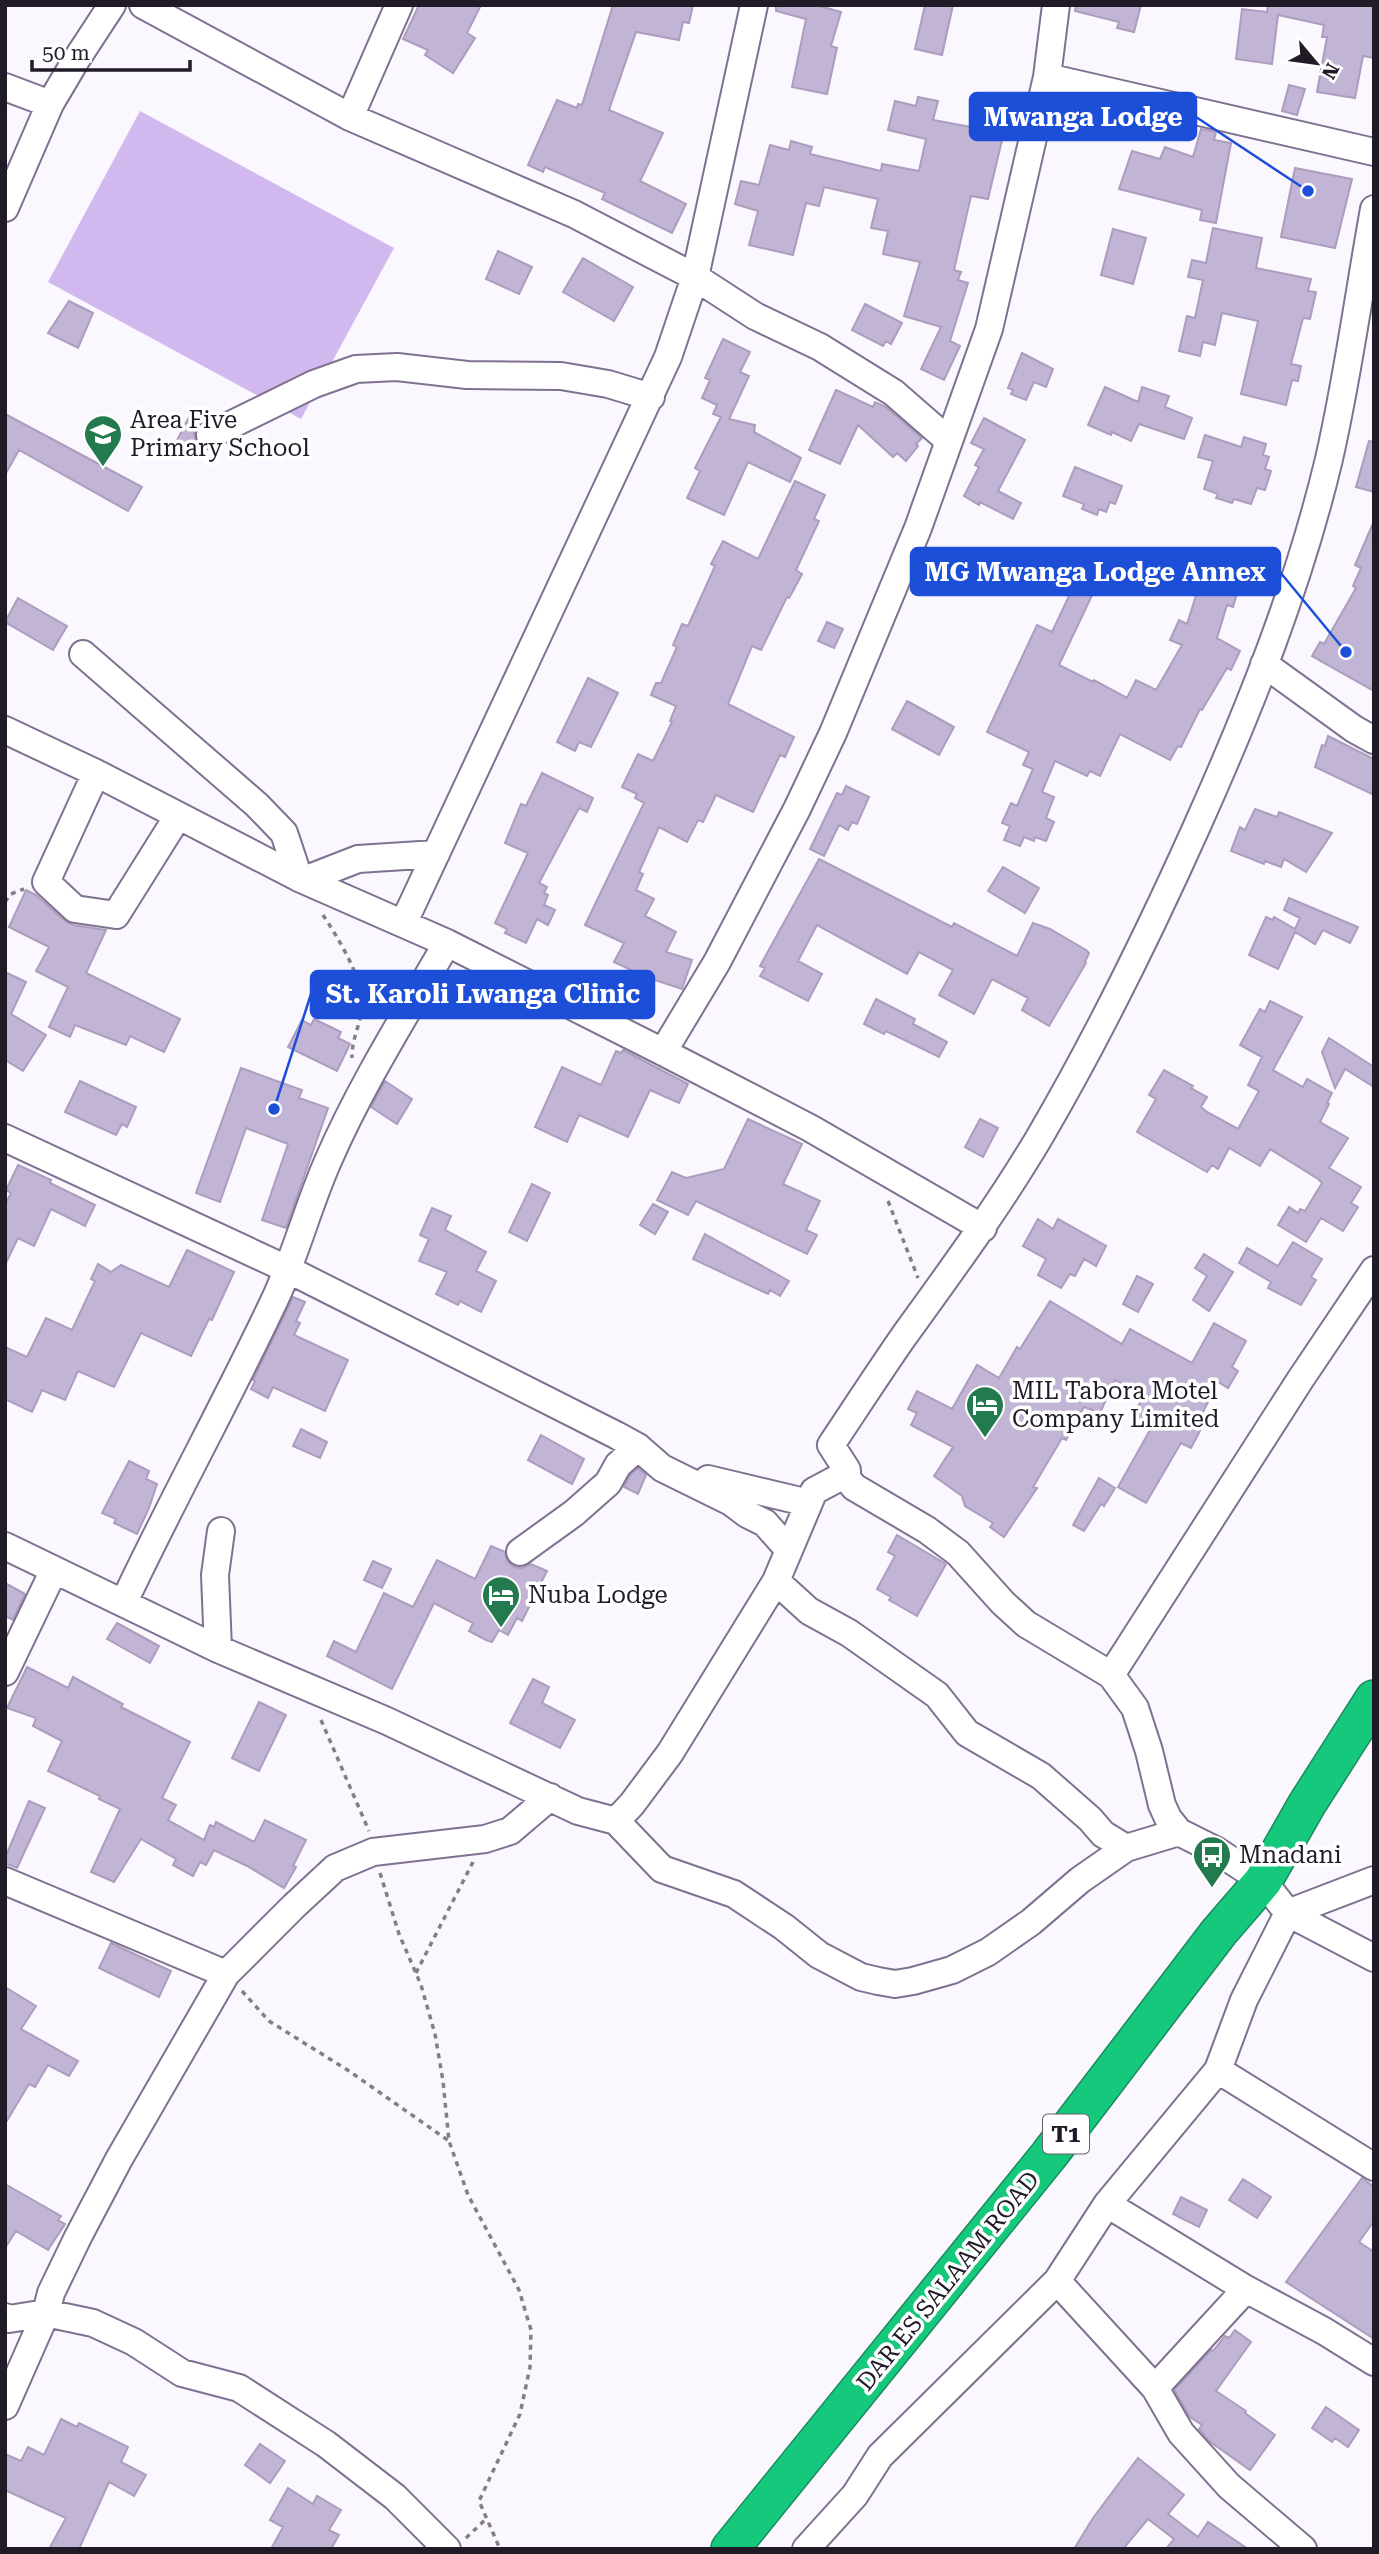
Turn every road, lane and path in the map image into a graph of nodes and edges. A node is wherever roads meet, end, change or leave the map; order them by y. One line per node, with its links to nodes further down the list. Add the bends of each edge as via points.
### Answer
1 (112, 5): 8 (street)
2 (143, 5): 9 (street)
3 (399, 5): 9 (street)
4 (754, 5): 13 (street)
5 (1056, 5): 6 (street)
6 (1047, 77): 10 (street); 16 (street, via 989,329)
7 (5, 87): 8 (street)
8 (50, 104): 11 (street)
9 (350, 117): 13 (street, via 574,214)
10 (1374, 152)
11 (5, 208)
12 (1374, 209): 18 (street, via 1329,459)
13 (695, 277): 14 (street); 16 (street, via 894,393)
14 (651, 397): 15 (street, via 561,376 356,369 314,384); 23 (street)
15 (210, 435)
16 (949, 441): 27 (street, via 817,766 717,962)
17 (83, 654): 24 (street, via 284,833)
18 (1264, 664): 20 (street); 31 (street, via 1133,966)
19 (5, 730): 21 (street)
20 (1374, 740)
21 (96, 772): 22 (street); 22 (street, via 46,882 75,909 116,915)
22 (178, 816): 24 (street)
23 (436, 854): 24 (street, via 358,859); 25 (street)
24 (302, 879): 25 (street); 28 (path, via 335,932 362,1000)
25 (404, 922): 26 (street)
26 (447, 943): 27 (street); 32 (street, via 327,1163)
27 (663, 1052): 30 (street)
28 (352, 1061)
29 (5, 1138): 32 (street)
30 (873, 1164): 31 (street); 34 (path)
31 (983, 1228): 34 (street)
32 (289, 1270): 35 (street); 45 (street)
33 (1374, 1270): 48 (street)
34 (928, 1303): 37 (street, via 831,1444)
35 (638, 1447): 36 (street); 42 (street, via 618,1465 608,1483)
36 (662, 1468): 38 (street); 41 (street, via 765,1523)
37 (846, 1474): 38 (street, via 814,1491); 48 (street, via 854,1487 958,1553 1026,1624)
38 (809, 1503): 41 (street)
39 (221, 1531): 46 (street, via 215,1575)
40 (5, 1546): 43 (street)
41 (789, 1550): 44 (street)
42 (520, 1552)
43 (54, 1570): 45 (street); 47 (street)
44 (776, 1581): 52 (street, via 670,1753); 55 (street, via 809,1611 849,1633 937,1695 967,1733 1041,1776 1102,1834)
45 (124, 1602): 46 (street)
46 (218, 1649): 49 (street)
47 (5, 1672)
48 (1111, 1675): 53 (street, via 1135,1708 1162,1805)
49 (306, 1686): 51 (street); 56 (path, via 368,1827)
50 (1374, 1699): 59 (highway, DAR ES SALAAM ROAD / T1)
51 (550, 1797): 52 (street, via 578,1811); 54 (street, via 510,1831)
52 (616, 1821): 55 (street, via 662,1869 734,1894 844,1969 895,1984 934,1976 988,1952)
53 (1179, 1832): 55 (street); 59 (street)
54 (485, 1839): 56 (street); 62 (path)
55 (1126, 1848)
56 (373, 1852): 62 (path); 63 (street, via 335,1868)
57 (1374, 1880): 60 (street)
58 (5, 1881): 63 (street)
59 (1263, 1881): 60 (street); 78 (highway, DAR ES SALAAM ROAD / T1, via 1049,2155)
60 (1288, 1913): 61 (street); 64 (street, via 1244,2000)
61 (1374, 1958)
62 (416, 1973): 65 (path, via 435,2034)
63 (226, 1974): 65 (path, via 269,2021); 70 (street, via 113,2171 51,2292)
64 (1217, 2070): 66 (street); 67 (street)
65 (450, 2141): 75 (path, via 468,2195 519,2290 531,2330 530,2367 520,2414 479,2501)
66 (1374, 2167)
67 (1107, 2204): 68 (street); 69 (street)
68 (1057, 2281): 73 (street); 79 (street, via 880,2456 855,2496)
69 (1246, 2289): 72 (street); 73 (street)
70 (46, 2313): 71 (street); 74 (street); 76 (street, via 93,2323 134,2342 182,2373 239,2388 326,2444)
71 (5, 2317)
72 (1374, 2362)
73 (1155, 2388): 80 (street, via 1181,2433 1229,2486)
74 (5, 2406)
75 (487, 2518): 76 (path); 77 (path)
76 (454, 2545)
77 (500, 2549)
78 (730, 2549)
79 (806, 2549)
80 (1303, 2549)

